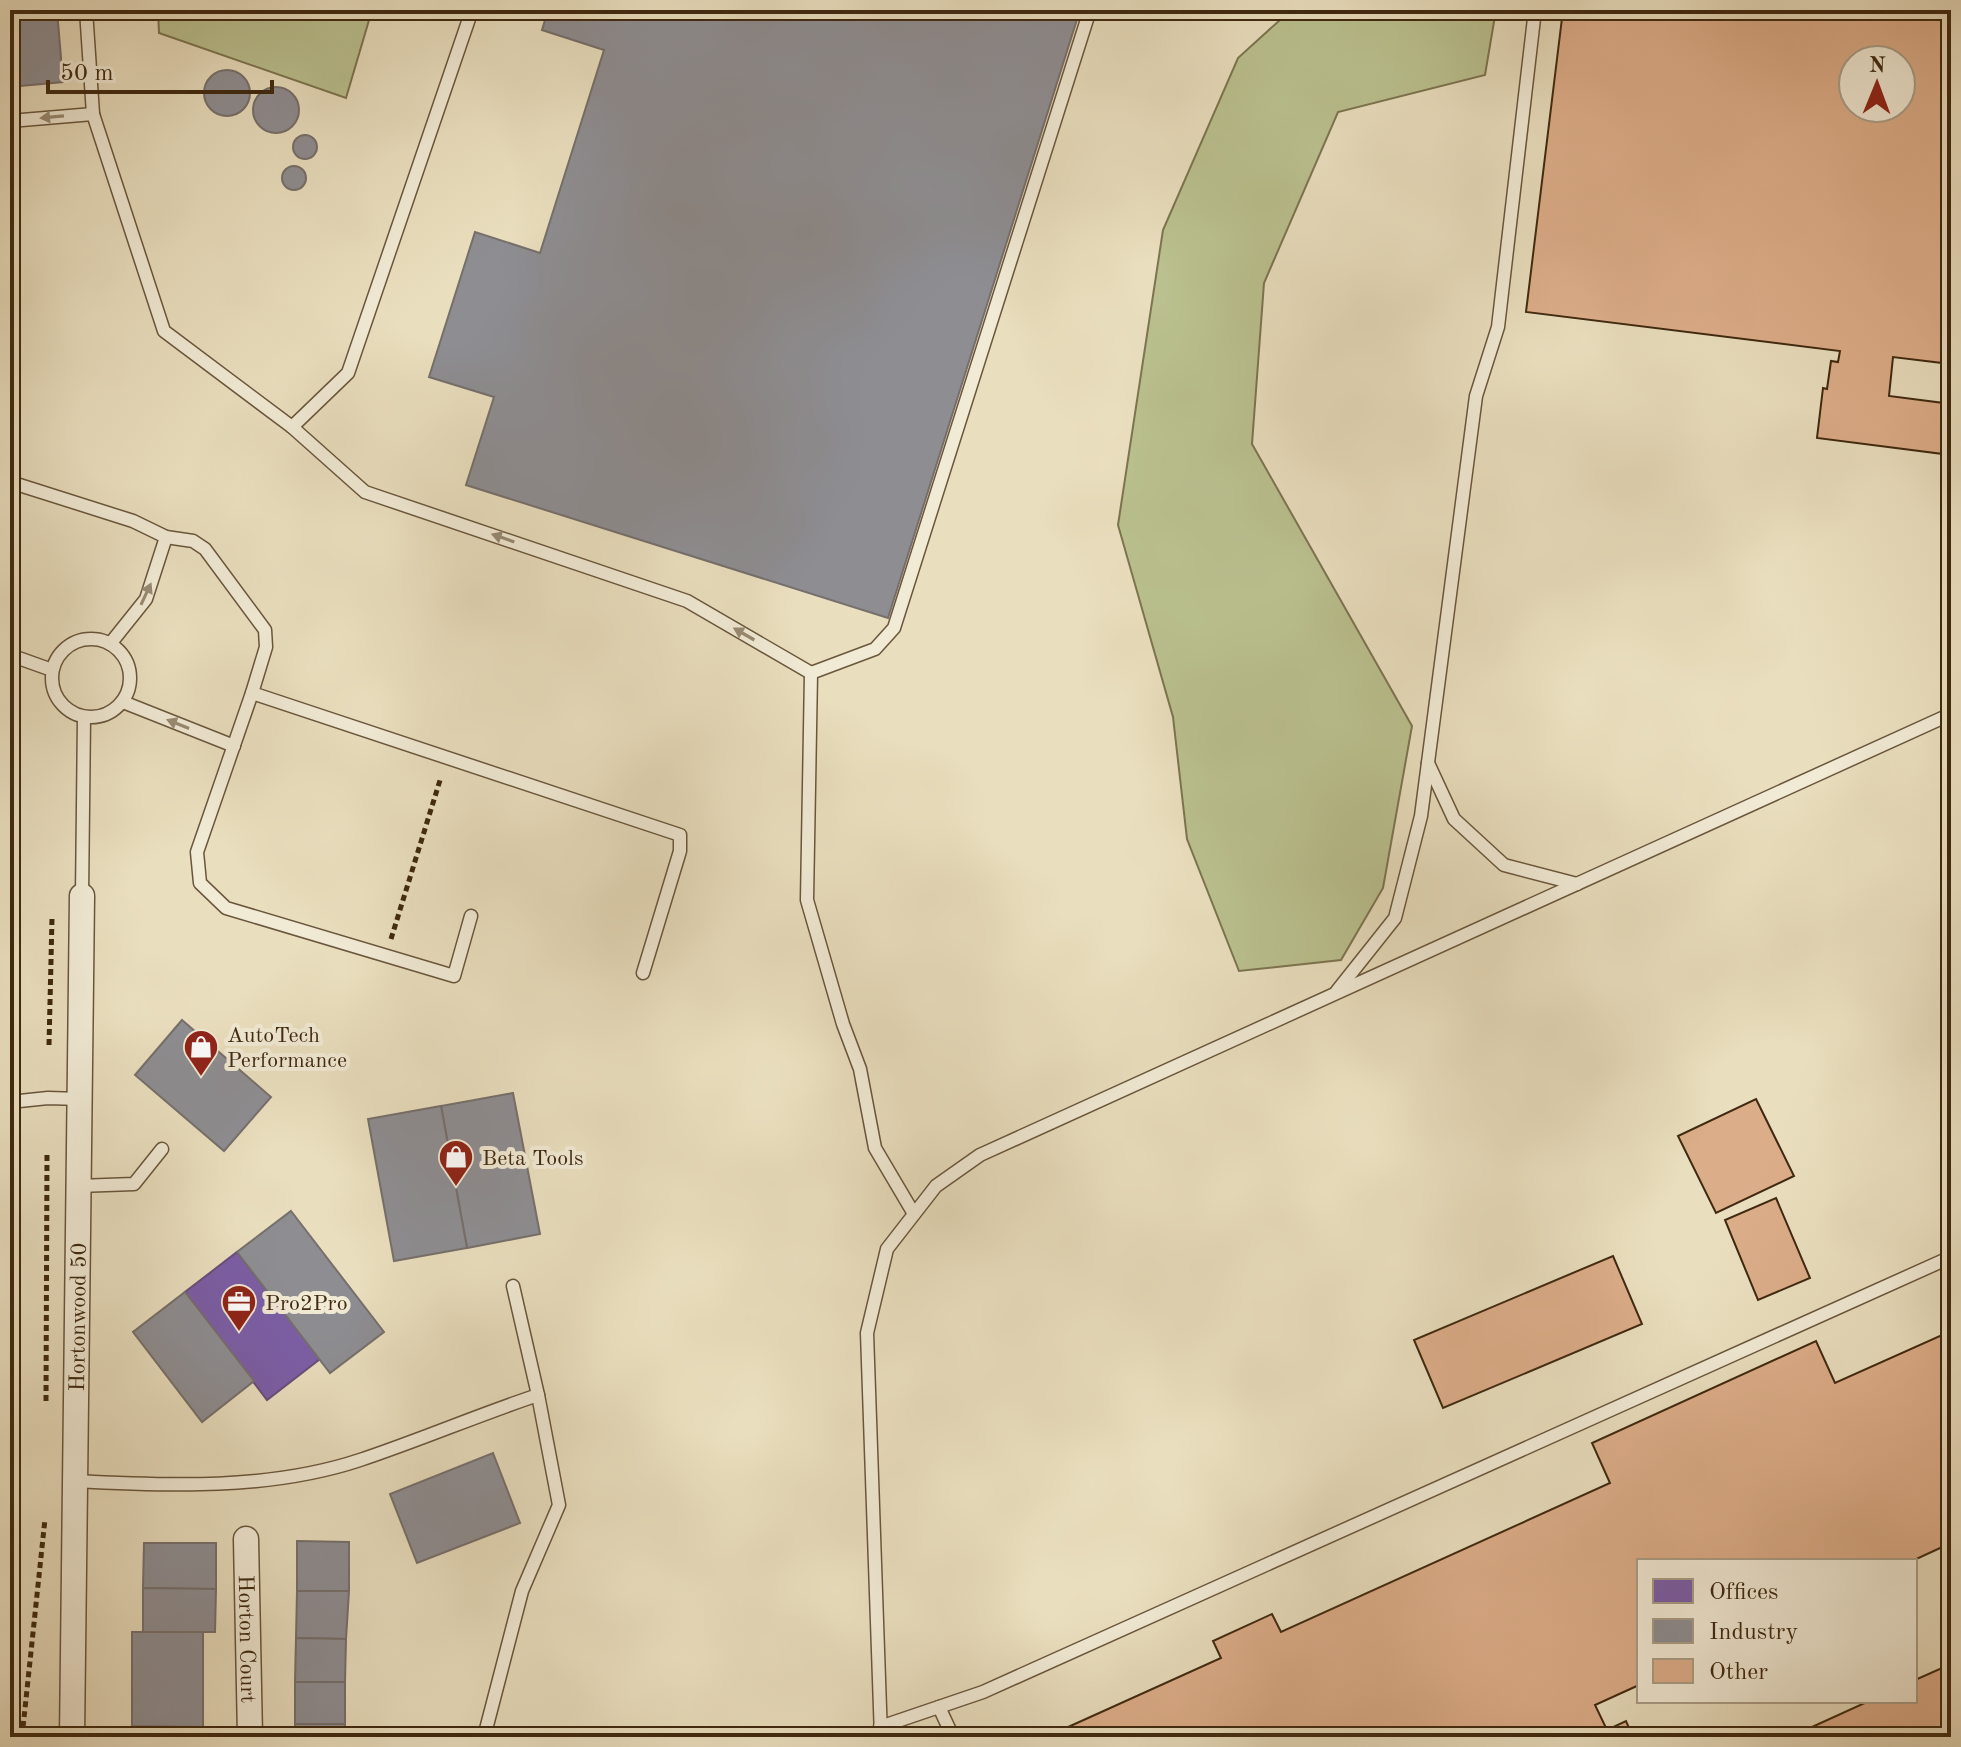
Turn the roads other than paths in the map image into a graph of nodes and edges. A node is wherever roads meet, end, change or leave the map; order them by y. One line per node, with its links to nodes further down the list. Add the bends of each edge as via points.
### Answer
1 (86, 10): 5 (lane)
2 (472, 10): 7 (lane, via 348,373)
3 (1090, 10): 13 (lane, via 894,628 875,649)
4 (1535, 10): 19 (lane, via 1498,327 1476,396)
5 (93, 114): 6 (lane, one-way to 6); 7 (lane, via 164,331)
6 (10, 121)
7 (292, 427): 13 (lane, one-way to 7, via 687,601 365,492)
8 (10, 482): 9 (lane, via 133,521)
9 (166, 537): 10 (lane, one-way to 9, via 146,599); 14 (lane, via 193,541 205,549 265,630 266,647)
10 (110, 644): 12 (lane, via 75,642 64,649); 15 (lane, via 121,652 131,677)
11 (10, 655): 12 (lane)
12 (52, 670): 17 (lane, via 51,683 62,706)
13 (811, 673): 29 (lane, via 807,900 860,1069 875,1148)
14 (252, 693): 18 (lane); 23 (lane, via 680,835 680,851)
15 (123, 702): 17 (lane, via 106,715); 18 (lane, one-way to 15)
16 (1951, 714): 20 (lane)
17 (84, 717): 21 (lane)
18 (234, 746): 22 (lane, via 197,852 200,883 226,908 454,976)
19 (1428, 763): 20 (lane, via 1454,819 1504,865); 24 (lane, via 1421,816 1395,918)
20 (1577, 884): 24 (lane)
21 (82, 896): 25 (street, Hortonwood 50)
22 (471, 916)
23 (643, 973)
24 (1335, 994): 29 (lane, via 980,1155 936,1186)
25 (80, 1099): 26 (lane); 28 (street, Hortonwood 50)
26 (10, 1102)
27 (162, 1149): 28 (lane, via 134,1184)
28 (78, 1186): 34 (street, Hortonwood 50)
29 (914, 1214): 37 (lane, via 887,1249 867,1333)
30 (1948, 1258): 31 (lane); 36 (lane, via 983,1692)
31 (1951, 1274)
32 (513, 1286): 33 (lane)
33 (538, 1395): 34 (lane, via 358,1461 267,1480); 40 (lane, via 559,1505 522,1591)
34 (74, 1481): 38 (street, Hortonwood 50)
35 (246, 1539): 39 (street, Horton Court)
36 (939, 1707): 37 (lane); 41 (lane)
37 (881, 1732)
38 (72, 1737)
39 (250, 1737)
40 (484, 1737)
41 (953, 1737)

